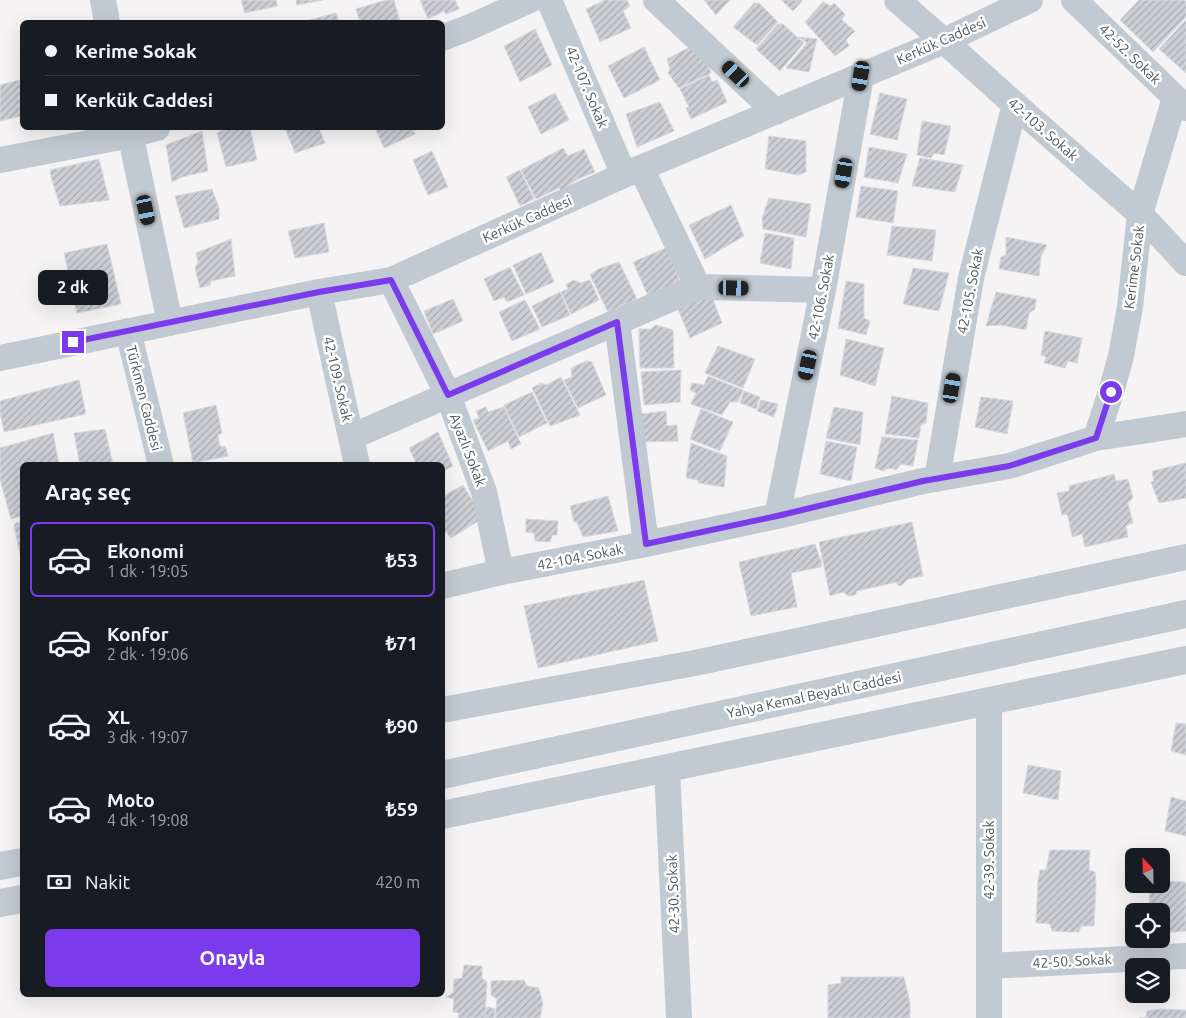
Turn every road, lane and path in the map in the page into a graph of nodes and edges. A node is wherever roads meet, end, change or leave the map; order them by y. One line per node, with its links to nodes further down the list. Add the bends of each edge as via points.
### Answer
1 (103, 0): 8 (street)
2 (530, 0): 9 (street)
3 (549, 0): 17 (street, 42-107. Sokak)
4 (656, 0): 14 (street)
5 (897, 0): 10 (street, 42-103. Sokak)
6 (1030, 0): 10 (street, Kerkük Caddesi)
7 (1074, 0): 12 (street, 42-52. Sokak)
8 (107, 20)
9 (445, 37)
10 (944, 41): 11 (street, Kerkük Caddesi); 13 (street, 42-103. Sokak)
11 (861, 76): 14 (street, Kerkük Caddesi); 22 (street, 42-106. Sokak)
12 (1181, 103): 18 (street, Kerime Sokak)
13 (1014, 104): 18 (street, 42-103. Sokak); 34 (street, 42-105. Sokak, via 971,278)
14 (776, 112): 17 (street, Kerkük Caddesi)
15 (130, 131): 16 (street); 25 (street)
16 (0, 160)
17 (632, 172): 20 (street, Kerkük Caddesi); 21 (street, 42-107. Sokak)
18 (1140, 214): 19 (street, 42-103. Sokak); 31 (street, Kerime Sokak, via 1121,356)
19 (1186, 263)
20 (391, 280): 23 (street, Kerkük Caddesi); 28 (street, Ayazlı Sokak)
21 (698, 287): 22 (street); 24 (street)
22 (823, 290): 35 (street, 42-106. Sokak)
23 (319, 292): 25 (street, Kerkük Caddesi); 30 (street, 42-109. Sokak)
24 (617, 322): 28 (street); 36 (street)
25 (170, 323): 26 (street, Kerkük Caddesi)
26 (128, 331): 27 (street, Kerkük Caddesi); 32 (street, Türkmen Caddesi)
27 (0, 358)
28 (448, 395): 30 (street); 38 (street, Ayazlı Sokak, via 484,492)
29 (1186, 424): 31 (street, 42-104. Sokak)
30 (351, 437): 33 (street, 42-109. Sokak)
31 (1096, 438): 34 (street, 42-104. Sokak, via 1009,466)
32 (160, 462)
33 (356, 462)
34 (937, 479): 35 (street, 42-104. Sokak)
35 (777, 516): 36 (street, 42-104. Sokak)
36 (646, 544): 38 (street, 42-104. Sokak)
37 (1186, 557): 43 (street, via 700,662)
38 (501, 572): 39 (street, 42-104. Sokak)
39 (445, 585)
40 (1186, 614): 45 (street, Yahya Kemal Beyatlı Caddesi)
41 (1186, 660): 42 (street)
42 (990, 702): 44 (street); 52 (street, 42-39. Sokak)
43 (445, 709)
44 (667, 770): 46 (street); 53 (street, 42-30. Sokak)
45 (445, 774)
46 (445, 814)
47 (20, 862): 48 (street)
48 (0, 866)
49 (20, 899): 50 (street)
50 (0, 903)
51 (1186, 956): 52 (street, 42-50. Sokak)
52 (989, 966): 54 (street, 42-39. Sokak)
53 (679, 1018)
54 (989, 1018)

